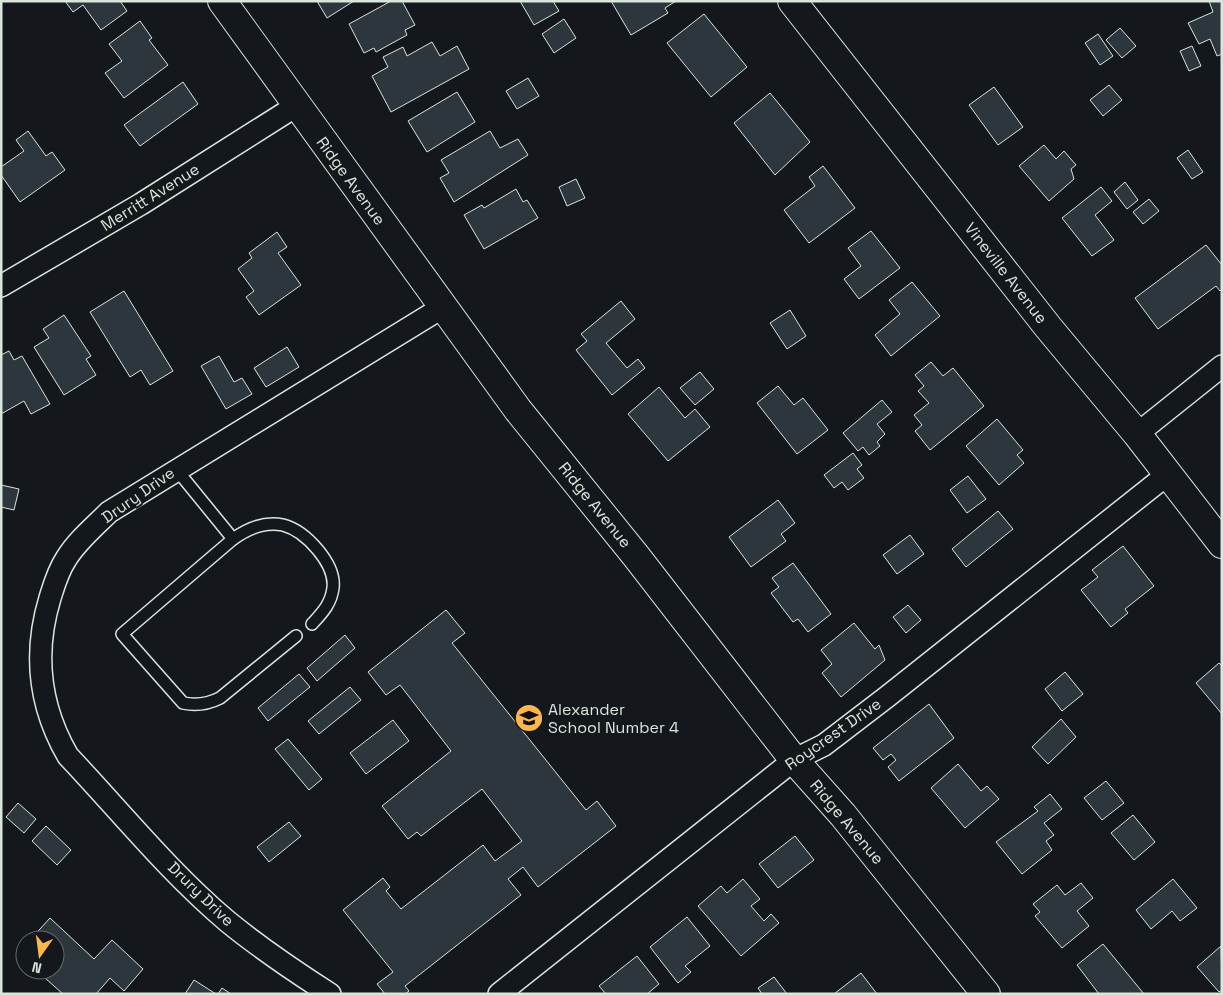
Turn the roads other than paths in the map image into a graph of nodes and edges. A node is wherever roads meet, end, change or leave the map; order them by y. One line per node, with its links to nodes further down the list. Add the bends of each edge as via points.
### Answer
1 (222, 1): 3 (street, Ridge Avenue)
2 (792, 1): 7 (street, Vineville Avenue, via 1048,327)
3 (296, 106): 4 (street, Merritt Avenue, via 141,204); 5 (street, Ridge Avenue)
4 (1, 286)
5 (443, 307): 8 (street, Drury Drive); 14 (street, Ridge Avenue, via 518,410)
6 (1222, 366): 7 (street)
7 (1137, 434): 9 (street, Vineville Avenue)
8 (176, 469): 10 (lane); 15 (street, Drury Drive, via 109,512 65,560 54,583 41,641 45,705 54,733 68,756 187,884 226,920)
9 (1168, 474): 11 (street, Vineville Avenue); 14 (street, Roycrest Drive, via 824,745)
10 (233, 539): 12 (lane, via 250,528 283,525 302,535 320,552 333,586 330,602); 13 (lane, via 122,634 184,703 207,704 220,698)
11 (1222, 544)
12 (312, 624)
13 (296, 636)
14 (794, 760): 16 (street, Roycrest Drive); 17 (street, Ridge Avenue, via 843,814)
15 (330, 994)
16 (499, 994)
17 (986, 994)

